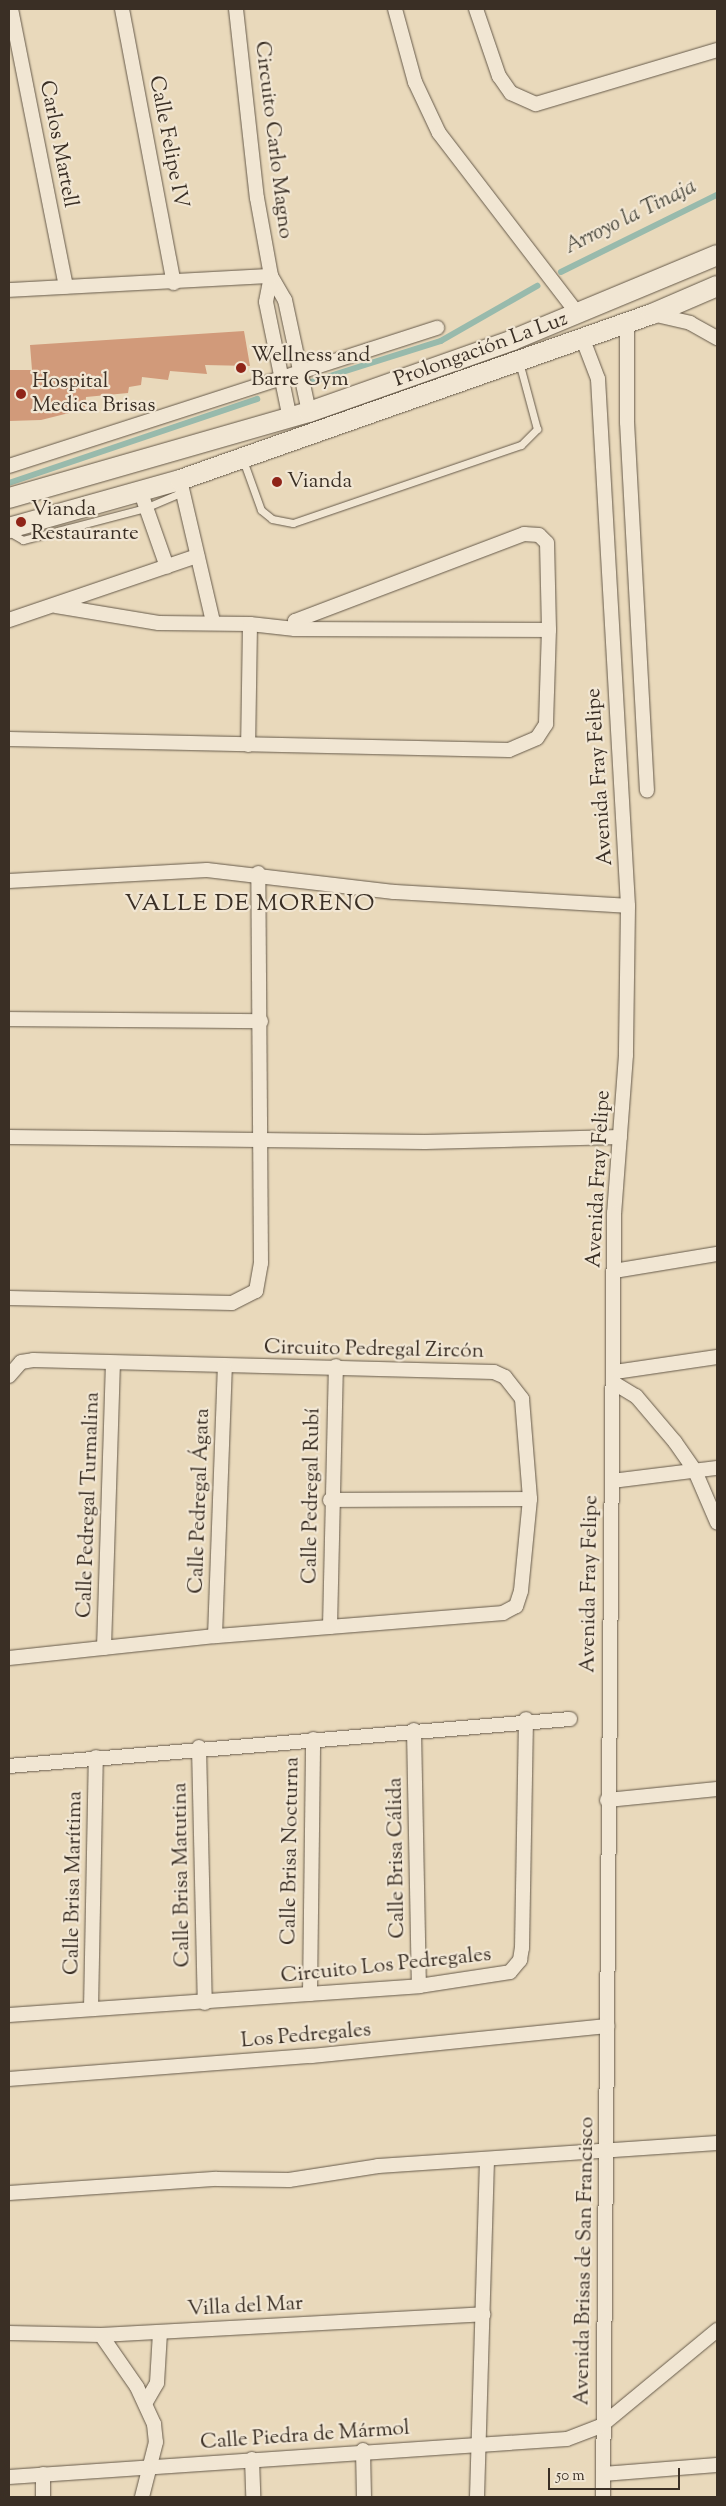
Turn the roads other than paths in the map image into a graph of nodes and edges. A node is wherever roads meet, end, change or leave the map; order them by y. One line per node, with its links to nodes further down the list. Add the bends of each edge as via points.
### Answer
1 (11, 9): 11 (street, Carlos Martell)
2 (122, 9): 9 (street, Calle Felipe IV)
3 (236, 9): 8 (street, Circuito Carlo Magno, via 257,198)
4 (395, 9): 13 (street, via 415,82 439,133)
5 (476, 9): 6 (street, via 499,76 511,92 536,104)
6 (717, 50)
7 (717, 255): 13 (main road, Prolongación La Luz)
8 (272, 276): 9 (street); 20 (street, Circuito Carlo Magno, via 285,300); 21 (street, Circuito Carlo Magno, via 266,302)
9 (174, 283): 11 (street)
10 (717, 286): 14 (main road, Prolongación La Luz)
11 (66, 287): 12 (street)
12 (9, 290)
13 (578, 314): 22 (main road, Prolongación La Luz)
14 (652, 314): 15 (main road, Prolongación La Luz); 18 (street, via 690,323)
15 (627, 323): 17 (main road, Prolongación La Luz); 41 (street, via 627,422)
16 (437, 328): 20 (street)
17 (582, 337): 19 (main road, Prolongación La Luz); 44 (street, Avenida Fray Felipe, via 598,379)
18 (717, 338)
19 (518, 358): 24 (main road, Prolongación La Luz); 24 (lane, via 537,429 521,445 293,523 272,519 261,510)
20 (300, 373): 21 (street); 22 (street, Circuito Carlo Magno)
21 (280, 379): 23 (street, Circuito Carlo Magno); 25 (street)
22 (309, 412): 23 (main road, Prolongación La Luz)
23 (290, 418): 27 (main road, Prolongación La Luz)
24 (242, 457): 26 (main road, Prolongación La Luz)
25 (9, 466)
26 (181, 486): 28 (main road, Prolongación La Luz); 31 (street)
27 (9, 498)
28 (143, 500): 29 (main road, Prolongación La Luz); 30 (lane, via 23,540); 32 (street)
29 (9, 528)
30 (9, 532)
31 (197, 556): 32 (street); 35 (street)
32 (167, 567): 33 (street)
33 (56, 606): 34 (street); 35 (street, via 114,618)
34 (9, 620)
35 (213, 622): 36 (street)
36 (250, 624): 37 (street); 40 (street)
37 (295, 629): 38 (street); 38 (street, via 296,621 524,534 539,535 547,543)
38 (549, 630): 40 (street, via 546,724 525,746 509,750)
39 (9, 739): 40 (street)
40 (248, 744)
41 (647, 790)
42 (258, 873): 43 (street, via 165,870); 44 (street, via 394,892); 46 (street)
43 (9, 881)
44 (628, 906): 49 (street, Avenida Fray Felipe, via 626,1054)
45 (9, 1019): 46 (street)
46 (261, 1021): 48 (street)
47 (9, 1137): 48 (street)
48 (258, 1138): 49 (street, via 424,1142); 52 (street, via 261,1263 259,1283 250,1298 232,1303)
49 (620, 1138): 51 (street, Avenida Fray Felipe)
50 (717, 1254): 51 (street)
51 (614, 1270): 58 (street, Avenida Fray Felipe)
52 (9, 1298)
53 (717, 1357): 58 (street)
54 (113, 1363): 56 (street, Circuito Pedregal Zircón); 57 (street, Circuito Pedregal Zircón, via 33,1360 21,1362); 67 (street, Calle Pedregal Turmalina)
55 (336, 1366): 56 (street, Circuito Pedregal Zircón); 62 (street, Circuito Pedregal Zircón, via 482,1370 505,1377 522,1399 526,1418); 63 (street, Calle Pedregal Rubí)
56 (225, 1367): 66 (street, Calle Pedregal Ágata)
57 (9, 1376)
58 (614, 1377): 60 (street, via 654,1416); 61 (street, Avenida Fray Felipe)
59 (717, 1468): 60 (street)
60 (695, 1471): 61 (street); 64 (street)
61 (612, 1480): 77 (street, Avenida Fray Felipe)
62 (530, 1499): 63 (street); 65 (street, Circuito Pedregal Zircón, via 524,1570 516,1606 494,1615)
63 (330, 1500): 65 (street, Calle Pedregal Rubí)
64 (717, 1522)
65 (330, 1627): 66 (street, Circuito Pedregal Zircón)
66 (215, 1636): 67 (street, Circuito Pedregal Zircón)
67 (104, 1648): 68 (street, Circuito Pedregal Zircón)
68 (9, 1658)
69 (526, 1719): 70 (street); 71 (street); 78 (street, Circuito Los Pedregales, via 520,1960 503,1974)
70 (570, 1719)
71 (414, 1730): 72 (street); 78 (street, Calle Brisa Cálida)
72 (312, 1739): 73 (street); 79 (street, Calle Brisa Nocturna)
73 (200, 1746): 74 (street); 80 (street, Calle Brisa Matutina)
74 (96, 1756): 75 (street); 81 (street, Calle Brisa Marítima)
75 (9, 1766)
76 (717, 1788): 77 (street)
77 (607, 1800): 83 (street, Avenida Fray Felipe)
78 (419, 1986): 79 (street, Circuito Los Pedregales)
79 (310, 1994): 80 (street, Circuito Los Pedregales)
80 (205, 2003): 81 (street, Circuito Los Pedregales)
81 (91, 2010): 82 (street, Circuito Los Pedregales)
82 (9, 2016)
83 (607, 2026): 84 (street, Los Pedregales, via 311,2056); 86 (street, Avenida Brisas de San Francisco)
84 (9, 2079)
85 (717, 2143): 86 (street)
86 (609, 2148): 87 (street); 95 (street, Avenida Brisas de San Francisco)
87 (487, 2161): 88 (street, via 378,2166 289,2180 218,2179); 89 (street)
88 (9, 2193)
89 (483, 2314): 92 (street, Villa del Mar); 96 (street)
90 (717, 2330): 95 (street, Calle Piedra de Mármol)
91 (9, 2332): 93 (street, Villa del Mar)
92 (160, 2332): 93 (street, Villa del Mar); 94 (street, via 157,2383)
93 (101, 2335): 94 (street)
94 (146, 2402): 100 (street, via 156,2442)
95 (601, 2426): 96 (street, Calle Piedra de Mármol, via 567,2439); 102 (street, Avenida Brisas de San Francisco)
96 (478, 2445): 97 (street, Calle Piedra de Mármol); 108 (street)
97 (363, 2450): 98 (street, Calle Piedra de Mármol); 107 (street)
98 (252, 2459): 100 (street, Calle Piedra de Mármol); 106 (street)
99 (717, 2464): 102 (street)
100 (147, 2468): 101 (street, Calle Piedra de Mármol); 105 (street)
101 (43, 2474): 103 (street, Calle Piedra de Mármol); 104 (street)
102 (603, 2474): 109 (street, Avenida Brisas de San Francisco)
103 (9, 2477)
104 (43, 2497)
105 (142, 2497)
106 (253, 2497)
107 (364, 2497)
108 (478, 2497)
109 (604, 2497)

